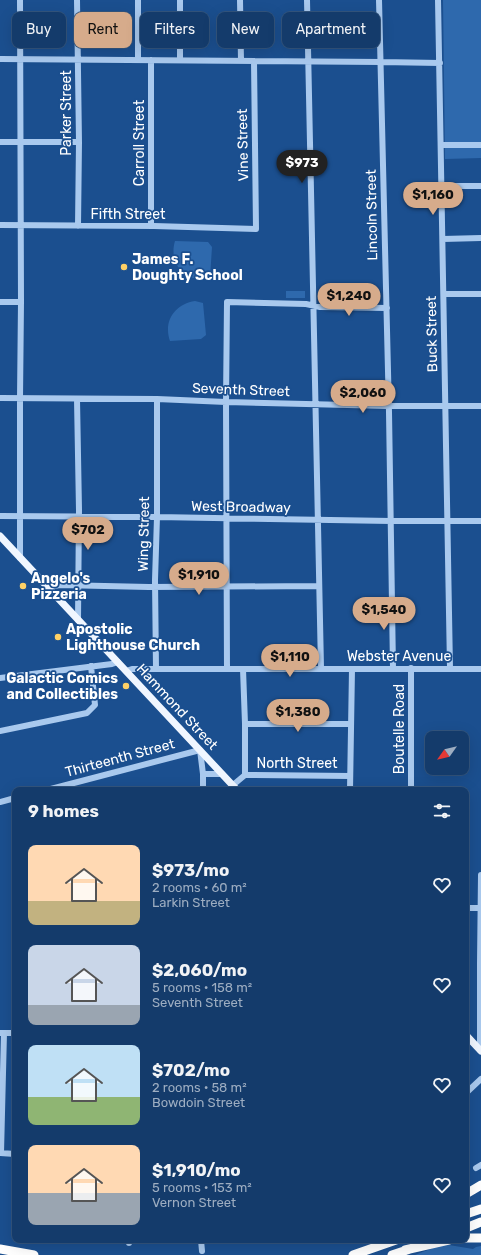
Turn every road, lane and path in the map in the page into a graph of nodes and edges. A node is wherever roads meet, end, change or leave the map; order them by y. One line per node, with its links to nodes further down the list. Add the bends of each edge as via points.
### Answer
1 (20, 0): 10 (street)
2 (77, 0): 11 (street, Parker Street)
3 (138, 0): 12 (street)
4 (180, 0): 14 (street)
5 (240, 0): 15 (street)
6 (307, 0): 17 (street)
7 (380, 0): 18 (street, Lincoln Street)
8 (438, 0): 19 (street, Buck Street)
9 (0, 59): 10 (street)
10 (20, 59): 11 (street); 21 (street)
11 (78, 59): 12 (street); 22 (street, Parker Street)
12 (138, 60): 13 (street)
13 (151, 60): 14 (street); 30 (street, Carroll Street)
14 (180, 60): 15 (street)
15 (241, 61): 16 (street)
16 (254, 61): 17 (street); 31 (street, Vine Street)
17 (309, 62): 18 (street); 38 (street)
18 (381, 62): 19 (street); 39 (street, Lincoln Street)
19 (440, 64): 23 (street, Buck Street)
20 (0, 142): 21 (street)
21 (20, 142): 22 (street); 28 (street)
22 (79, 142): 29 (street, Parker Street)
23 (441, 145): 24 (street); 25 (street, Buck Street)
24 (481, 145)
25 (442, 186): 26 (street); 33 (street, Buck Street)
26 (481, 186)
27 (0, 225): 28 (street, Fifth Street)
28 (20, 225): 29 (street, Fifth Street); 37 (street)
29 (78, 226): 30 (street, Fifth Street)
30 (151, 226): 31 (street, Fifth Street)
31 (256, 229)
32 (481, 238): 33 (street)
33 (443, 240): 34 (street, Buck Street)
34 (444, 294): 35 (street); 47 (street, Buck Street)
35 (481, 294)
36 (0, 302): 37 (street)
37 (21, 302): 41 (street)
38 (313, 306): 39 (street); 44 (street, via 227,302); 45 (street)
39 (387, 308): 46 (street, Lincoln Street)
40 (0, 398): 41 (street, Seventh Street)
41 (20, 398): 42 (street, Seventh Street); 50 (street)
42 (77, 399): 43 (street, Seventh Street); 51 (street)
43 (157, 399): 44 (street, Seventh Street); 52 (street, Wing Street)
44 (226, 402): 45 (street, Seventh Street); 53 (street)
45 (315, 404): 46 (street, Seventh Street); 54 (street)
46 (389, 406): 47 (street, Seventh Street); 55 (street, Lincoln Street)
47 (445, 406): 48 (street, Seventh Street); 57 (street, Buck Street)
48 (481, 406)
49 (0, 516): 50 (street, West Broadway)
50 (20, 516): 51 (street, West Broadway); 59 (street)
51 (79, 517): 52 (street, West Broadway); 60 (street)
52 (157, 517): 53 (street, West Broadway); 63 (street, Wing Street)
53 (227, 519): 54 (street, West Broadway); 61 (street)
54 (317, 520): 55 (street, West Broadway); 62 (street)
55 (391, 521): 57 (street, West Broadway); 70 (street, Lincoln Street)
56 (481, 521): 57 (street, West Broadway)
57 (448, 522): 72 (street, Buck Street)
58 (0, 536): 59 (main road, Hammond Street)
59 (20, 558): 64 (main road, Hammond Street)
60 (79, 586): 63 (street); 64 (street, via 54,586); 65 (street)
61 (226, 586): 62 (street); 63 (street); 75 (street)
62 (319, 586): 68 (street)
63 (156, 587): 74 (street, Wing Street)
64 (50, 590): 65 (main road, Hammond Street)
65 (78, 620): 66 (main road, Hammond Street)
66 (118, 662): 67 (street); 77 (main road, Hammond Street)
67 (91, 666): 78 (street); 81 (street, via 95,705 87,713)
68 (321, 668): 69 (street, Webster Avenue); 76 (street, Webster Avenue)
69 (352, 668): 70 (street, Webster Avenue); 80 (street)
70 (393, 668): 71 (street, Webster Avenue)
71 (411, 668): 72 (street, Webster Avenue); 92 (street, Boutelle Road)
72 (450, 668): 73 (street, Webster Avenue)
73 (481, 668)
74 (156, 669): 75 (street, Webster Avenue); 77 (street, Webster Avenue)
75 (227, 669): 76 (street, Webster Avenue)
76 (243, 669): 79 (street)
77 (126, 671): 82 (main road, Hammond Street)
78 (0, 678)
79 (245, 724): 80 (street); 85 (street)
80 (351, 724): 86 (street)
81 (0, 731)
82 (200, 750): 83 (street); 84 (main road, Hammond Street); 87 (street, Thirteenth Street)
83 (203, 774): 84 (street); 88 (street)
84 (222, 774): 89 (main road, Hammond Street)
85 (245, 775): 86 (street, North Street); 90 (street)
86 (350, 776): 91 (street)
87 (58, 787)
88 (203, 787)
89 (234, 787)
90 (236, 787)
91 (350, 787)
92 (411, 787)
93 (12, 799): 94 (street)
94 (0, 802)
95 (481, 875): 97 (street)
96 (469, 908): 97 (street)
97 (480, 908): 98 (street)
98 (480, 963): 101 (street)
99 (2, 1033): 104 (street)
100 (469, 1038): 101 (main road)
101 (480, 1050)
102 (481, 1079): 103 (street)
103 (469, 1090)
104 (1, 1154): 105 (street)
105 (12, 1154)
106 (481, 1185): 107 (highway)
107 (469, 1192)
108 (481, 1209): 109 (highway)
109 (469, 1213)
110 (481, 1222): 111 (highway)
111 (469, 1227)
112 (469, 1238): 113 (highway)
113 (481, 1238)
114 (201, 1243): 121 (street)
115 (372, 1243): 123 (highway)
116 (387, 1243): 124 (highway)
117 (425, 1243): 120 (highway)
118 (436, 1243): 120 (highway)
119 (0, 1249): 122 (highway)
120 (405, 1250): 125 (highway)
121 (202, 1251)
122 (34, 1255)
123 (346, 1255)
124 (353, 1255)
125 (392, 1255)

